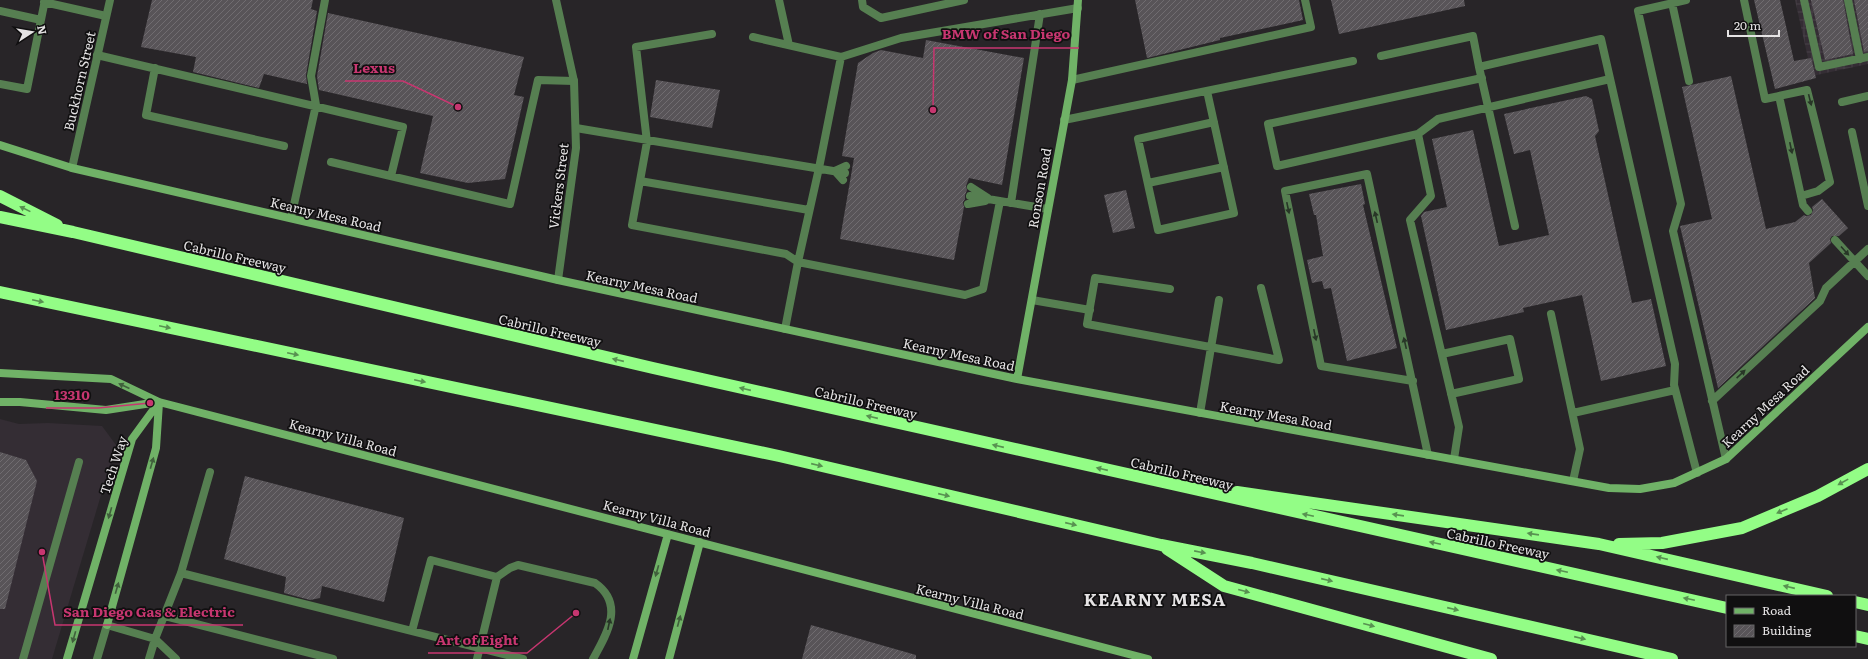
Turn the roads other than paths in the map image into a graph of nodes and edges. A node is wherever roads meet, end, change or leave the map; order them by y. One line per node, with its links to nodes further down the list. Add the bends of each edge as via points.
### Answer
1 (110, 0): 17 (street, Buckhorn Street)
2 (325, 0): 39 (street, via 311,76)
3 (556, 0): 33 (street, Vickers Street)
4 (779, 0): 21 (street)
5 (862, 0): 6 (street, via 863,7 881,18)
6 (964, 0)
7 (1305, 0): 31 (street, via 1311,27)
8 (1686, 0): 13 (street)
9 (1744, 0): 36 (street, via 1765,99)
10 (1804, 0): 25 (street, via 1819,67)
11 (1848, 0): 25 (street)
12 (45, 1): 17 (street); 18 (street)
13 (1672, 3): 32 (street); 94 (street, via 1638,11 1681,204 1673,231)
14 (1078, 4): 16 (street); 31 (street, Ronson Road)
15 (0, 11): 18 (street)
16 (1040, 14): 24 (street, via 901,38); 63 (street)
17 (106, 16): 22 (street, Buckhorn Street)
18 (41, 20): 34 (street, via 27,89)
19 (712, 34): 46 (street, via 636,48)
20 (754, 37): 21 (street)
21 (789, 45): 24 (street)
22 (97, 55): 28 (street); 51 (street, Buckhorn Street)
23 (1381, 56): 27 (street, via 1473,36)
24 (841, 57): 52 (street)
25 (1864, 58)
26 (1353, 61): 35 (street)
27 (1479, 67): 29 (street); 30 (street, via 1601,39)
28 (155, 68): 39 (street); 48 (street, via 146,115)
29 (1482, 78): 40 (street); 45 (street, via 1268,124 1277,166)
30 (1610, 79): 40 (street); 92 (street, via 1675,364)
31 (1072, 80): 41 (street, Ronson Road)
32 (1689, 81)
33 (574, 82): 43 (street, Vickers Street); 54 (street, via 538,80 510,204)
34 (0, 84)
35 (1207, 91): 41 (street); 42 (street)
36 (1779, 96): 59 (street, one-way to 59); 59 (street, one-way to 59, via 1807,90 1830,182 1818,191)
37 (1868, 96): 38 (street)
38 (1842, 102)
39 (316, 105): 54 (street, via 403,127); 69 (street)
40 (1488, 108): 45 (street, via 1438,119); 70 (street)
41 (1064, 120): 65 (street, Ronson Road)
42 (1214, 122): 50 (street); 56 (street, via 1138,139)
43 (576, 128): 46 (street); 77 (street, Vickers Street, via 576,148)
44 (1852, 132): 64 (street)
45 (1418, 134): 88 (street, via 1431,196 1410,220)
46 (647, 142): 52 (street); 55 (street)
47 (0, 145): 51 (street, Kearny Mesa Road)
48 (284, 146)
49 (331, 162): 54 (street)
50 (1224, 167): 56 (street); 56 (street, via 1234,213 1158,230)
51 (72, 168): 69 (street, Kearny Mesa Road)
52 (819, 168): 53 (street); 66 (street)
53 (845, 173)
54 (391, 176)
55 (640, 181): 66 (street); 74 (street, via 632,225 786,254)
56 (1148, 183)
57 (971, 187): 61 (street)
58 (0, 196): 71 (highway, one-way to 58)
59 (1801, 196): 67 (street, via 1803,205)
60 (969, 200): 61 (street)
61 (990, 200): 62 (street)
62 (1000, 201): 63 (street); 74 (street, via 983,289 966,295)
63 (1011, 203): 65 (street)
64 (1868, 206)
65 (1048, 209): 81 (street, Ronson Road)
66 (809, 210): 74 (street)
67 (1808, 210)
68 (0, 217): 71 (highway, Cabrillo Freeway)
69 (291, 218): 77 (street, Kearny Mesa Road)
70 (1515, 226)
71 (73, 232): 106 (highway, Cabrillo Freeway, one-way to 71, via 653,368)
72 (1835, 240): 75 (street, one-way to 75)
73 (1868, 249): 75 (street)
74 (798, 262): 86 (street)
75 (1854, 262): 76 (street); 94 (street, one-way to 75, via 1820,301 1826,288)
76 (1868, 276)
77 (558, 280): 86 (street, Kearny Mesa Road)
78 (1260, 288): 87 (street, via 1279,360)
79 (1170, 289): 83 (street, via 1095,278)
80 (0, 292): 111 (highway, one-way to 111, via 772,455)
81 (1032, 300): 83 (street); 90 (street, Ronson Road)
82 (1219, 300): 87 (street)
83 (1090, 310): 87 (street, via 1087,324)
84 (1551, 314): 98 (street)
85 (1868, 326): 101 (street, Kearny Mesa Road)
86 (785, 329): 90 (street, Kearny Mesa Road)
87 (1211, 347): 97 (street)
88 (1442, 354): 93 (street); 93 (street, via 1510,339 1519,379)
89 (0, 373): 96 (street, Kearny Villa Road, one-way to 89, via 110,379)
90 (1018, 379): 97 (street, Kearny Mesa Road)
91 (1413, 382): 91 (street, one-way to 91, via 1367,174 1285,191 1321,366); 99 (street)
92 (1675, 390): 98 (street); 105 (street)
93 (1451, 394): 100 (street, via 1459,427)
94 (1712, 401): 101 (street)
95 (0, 402): 96 (street, Kearny Villa Road, via 106,410)
96 (159, 402): 108 (street, Kearny Villa Road); 119 (street, one-way to 96, via 156,448); 126 (street, Tech Way, one-way to 126, via 132,439)
97 (1200, 413): 99 (street, Kearny Mesa Road)
98 (1573, 413): 107 (street, via 1580,448)
99 (1428, 455): 100 (street, Kearny Mesa Road)
100 (1454, 459): 107 (street, Kearny Mesa Road)
101 (1726, 459): 105 (street, Kearny Mesa Road)
102 (79, 462): 125 (street)
103 (1868, 469): 110 (highway, one-way to 110, via 1818,496 1742,528 1662,543)
104 (210, 472): 112 (street)
105 (1697, 473): 107 (street, Kearny Mesa Road, via 1674,484 1640,489 1609,488)
106 (1140, 478): 110 (highway, one-way to 106); 117 (highway, Cabrillo Freeway, one-way to 106)
107 (1572, 481)
108 (668, 534): 109 (street, Kearny Villa Road); 134 (street, one-way to 134)
109 (700, 542): 135 (street, one-way to 109); 136 (street, Kearny Villa Road)
110 (1599, 544): 114 (highway, one-way to 110)
111 (1161, 545): 137 (highway, one-way to 137, via 1224,586); 138 (highway, one-way to 138, via 1252,563)
112 (181, 572): 118 (street); 120 (street)
113 (497, 577): 120 (street, via 431,560); 124 (street); 133 (street, one-way to 113, via 607,635 611,615 608,596 602,588 595,583 518,565)
114 (1823, 595)
115 (1856, 602): 116 (highway)
116 (1868, 605)
117 (1726, 608)
118 (165, 616): 123 (street); 130 (street)
119 (107, 625): 123 (street); 127 (street)
120 (412, 631): 124 (street)
121 (1856, 636): 122 (highway)
122 (1868, 639)
123 (155, 640): 128 (street); 129 (street)
124 (480, 648): 131 (street); 132 (street)
125 (23, 659)
126 (68, 659)
127 (97, 659)
128 (149, 659)
129 (176, 659)
130 (333, 659)
131 (477, 659)
132 (522, 659)
133 (593, 659)
134 (633, 659)
135 (669, 659)
136 (1148, 659)
137 (1491, 659)
138 (1672, 659)

